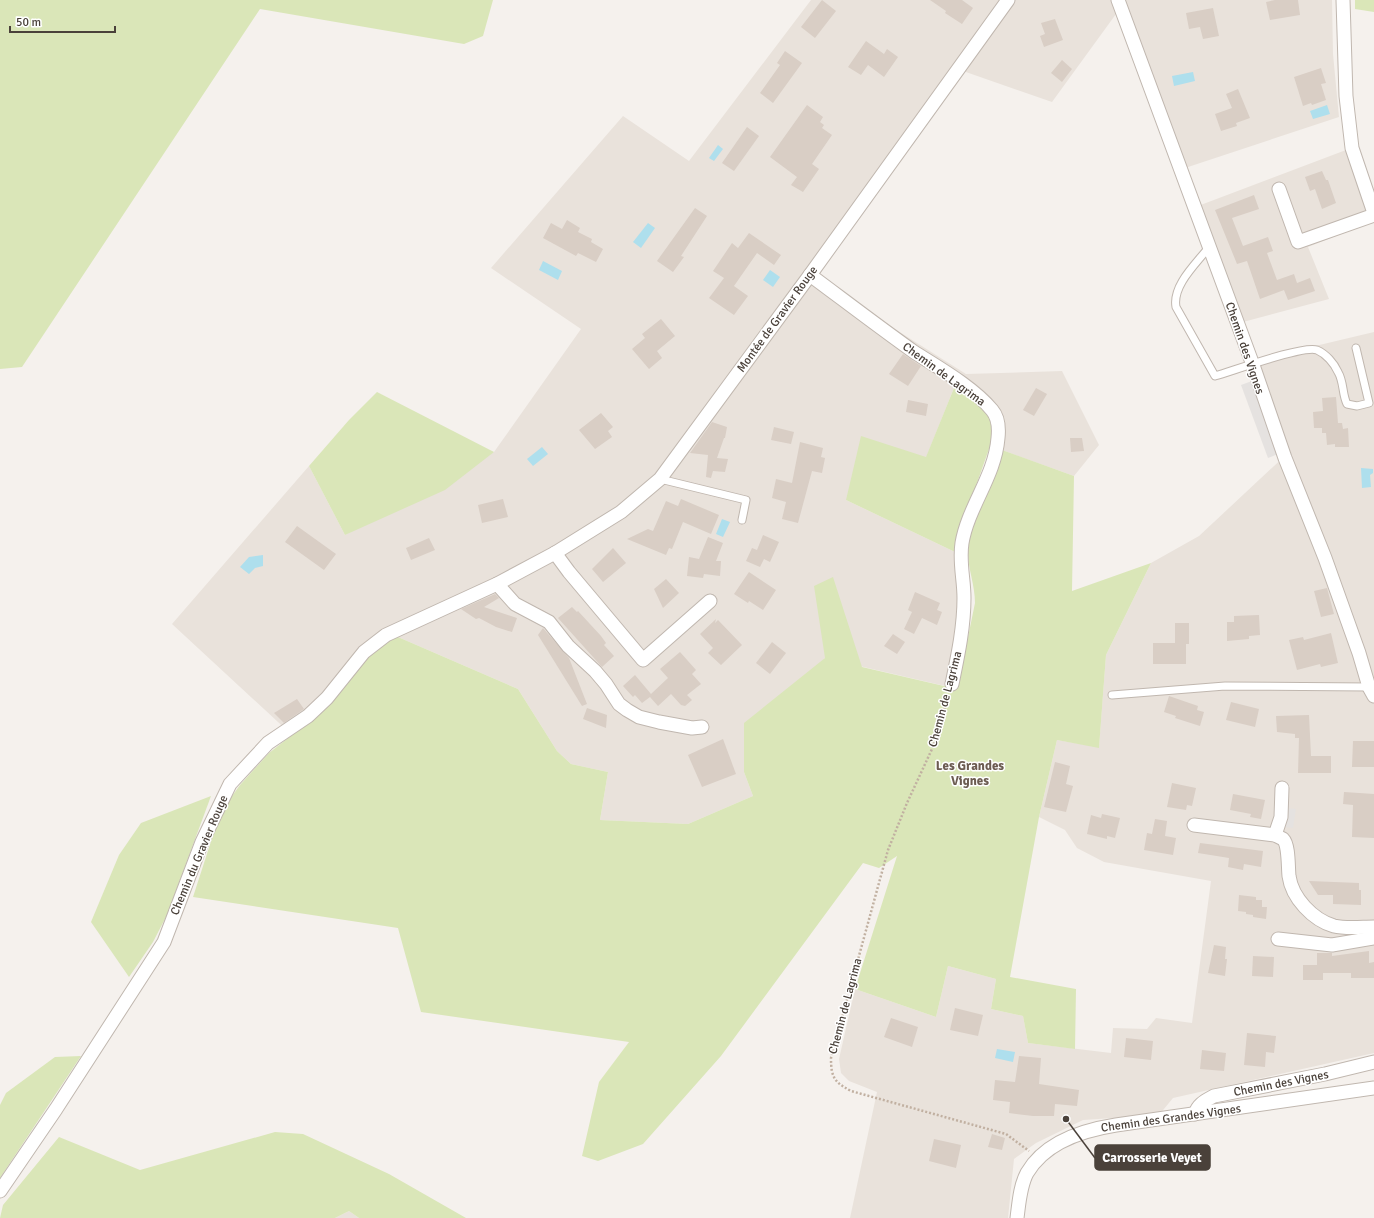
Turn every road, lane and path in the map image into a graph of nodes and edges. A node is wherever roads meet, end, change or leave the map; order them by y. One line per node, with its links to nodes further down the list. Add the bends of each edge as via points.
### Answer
1 (1008, 0): 7 (street, Montée de Gravier Rouge)
2 (1118, 0): 6 (street, Chemin des Vignes)
3 (1343, 0): 5 (street, via 1346,96 1352,148)
4 (1280, 189): 5 (street, via 1298,242)
5 (1374, 214)
6 (1209, 247): 9 (street, Chemin des Vignes); 9 (lane, via 1178,288 1176,307 1212,374 1215,376)
7 (810, 275): 10 (street, Montée de Gravier Rouge); 15 (street, Chemin de Lagrima, via 972,391 992,410 998,425 994,458 966,524 962,545 964,617)
8 (1356, 348): 9 (lane, via 1369,403 1357,406 1347,404 1339,373 1328,357 1316,350 1300,350)
9 (1253, 365): 16 (street, Chemin des Vignes, via 1285,458 1325,558)
10 (660, 479): 11 (lane, via 746,500); 12 (street, Montée de Gravier Rouge, via 621,512)
11 (742, 520)
12 (555, 552): 13 (street, Montée de Gravier Rouge); 14 (street, via 568,572 642,660)
13 (497, 584): 18 (street, via 515,604 549,622 568,646 595,671 619,704 627,710 639,717 659,722 692,728); 29 (street, Chemin du Gravier Rouge, via 408,624 375,643 364,652 327,698 312,712 268,743 230,784 202,842 164,942)
14 (710, 602)
15 (952, 684): 28 (path, Chemin de Lagrima, via 932,749 888,850 831,1058 831,1072 839,1084 850,1091 1006,1134)
16 (1371, 691): 17 (lane, via 1225,686)
17 (1112, 695)
18 (702, 727)
19 (1282, 788): 21 (street, via 1281,817)
20 (1194, 825): 21 (street)
21 (1275, 835): 22 (street, via 1283,839 1289,878 1310,913 1336,926)
22 (1374, 927)
23 (1374, 938): 24 (street, via 1332,945)
24 (1278, 939)
25 (1374, 1062): 27 (street, Chemin des Vignes, via 1214,1096 1202,1103)
26 (1374, 1088): 27 (street, Chemin des Grandes Vignes)
27 (1195, 1114): 28 (street, Chemin des Grandes Vignes, via 1091,1129 1058,1144)
28 (1039, 1159): 30 (street, Chemin des Grandes Vignes, via 1027,1173)
29 (0, 1191)
30 (1017, 1218)

